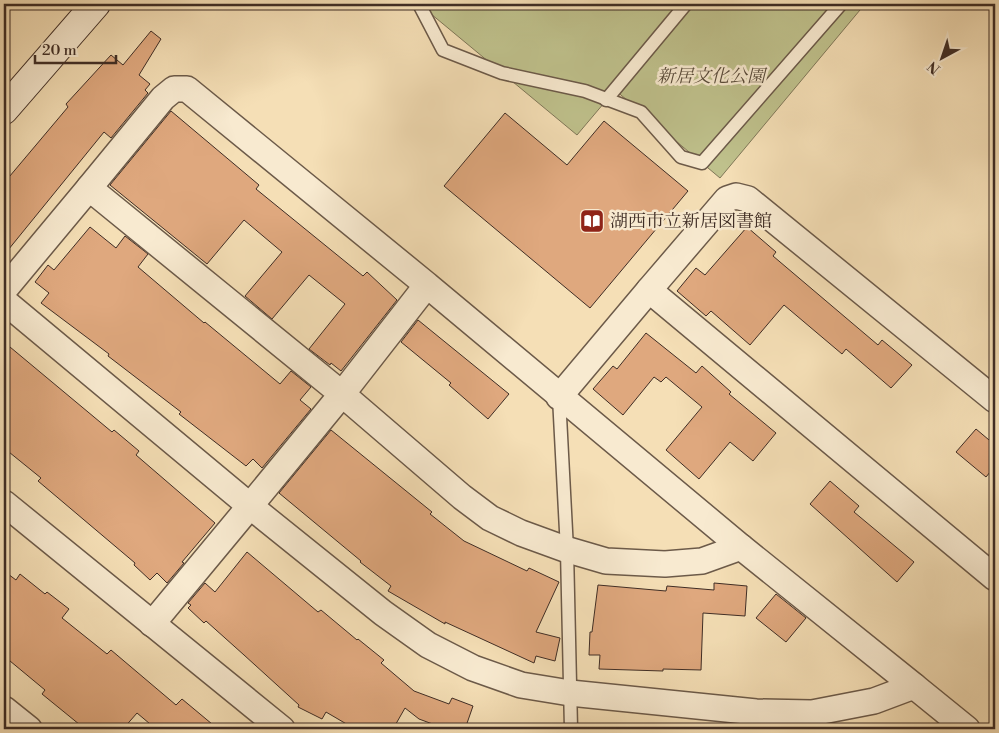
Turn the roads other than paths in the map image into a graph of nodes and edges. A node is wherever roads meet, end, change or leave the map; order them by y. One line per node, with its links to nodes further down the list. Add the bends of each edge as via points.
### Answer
1 (96, 4): 6 (street)
2 (419, 4): 5 (lane, via 443,50 502,73 585,91)
3 (686, 4): 5 (lane)
4 (841, 4): 5 (lane, via 702,163 681,157 641,112)
5 (606, 100)
6 (4, 110)
7 (89, 188): 8 (street, via 163,98 174,89 187,88); 9 (street); 12 (street)
8 (426, 285): 12 (street); 13 (street)
9 (4, 290)
10 (649, 290): 13 (street); 14 (street, via 726,199 736,196 748,199); 19 (street)
11 (4, 301): 16 (street)
12 (342, 394): 16 (street); 18 (street, via 490,518)
13 (559, 397): 17 (street); 18 (lane)
14 (995, 400)
15 (4, 503): 20 (street)
16 (250, 506): 20 (street); 22 (street, via 428,645 473,668 520,685)
17 (741, 547): 18 (street, via 702,561 665,564 606,561); 21 (street)
18 (567, 550): 22 (lane)
19 (995, 578)
20 (152, 624): 25 (street)
21 (914, 686): 22 (street, via 874,701 812,713 756,712); 27 (street)
22 (570, 693): 26 (lane)
23 (4, 709): 24 (street)
24 (29, 729)
25 (282, 729)
26 (572, 729)
27 (967, 729)

